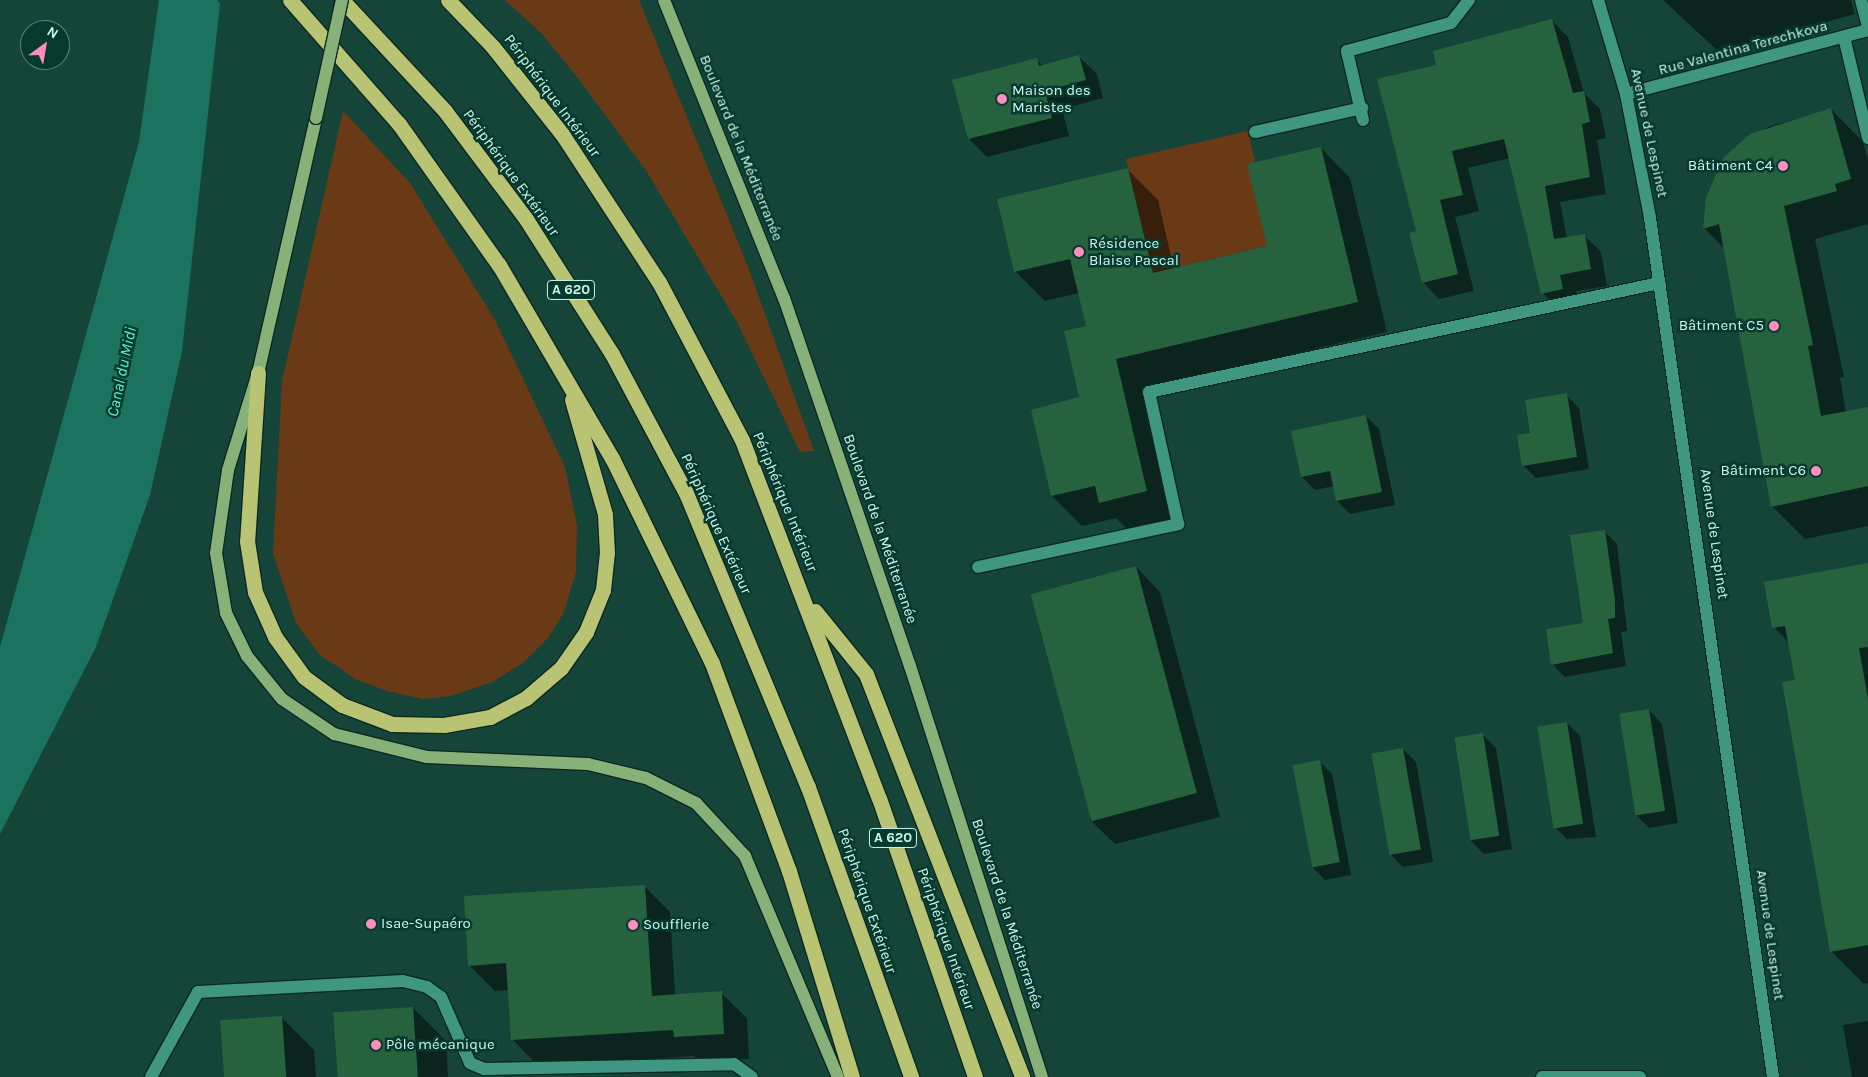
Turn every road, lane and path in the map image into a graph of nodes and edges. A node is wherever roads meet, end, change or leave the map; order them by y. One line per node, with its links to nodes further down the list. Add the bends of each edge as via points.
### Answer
1 (290, 0): 16 (highway, via 399,124 499,266)
2 (342, 0): 15 (main road, bridge); 24 (highway, Périphérique Extérieur / A 620, via 445,111 526,219 612,354 686,493 808,788)
3 (448, 0): 18 (highway, Périphérique Intérieur / A 620, via 493,47 562,134 659,282 742,440)
4 (664, 0): 27 (main road, Boulevard de la Méditerranée, via 784,298 910,666)
5 (1469, 0): 12 (street, via 1451,23 1347,51 1363,114)
6 (1598, 0): 11 (street, Avenue de Lespinet)
7 (1861, 0): 8 (street)
8 (1868, 26)
9 (1868, 30): 10 (street, Rue Valentina Terechkova)
10 (1844, 37): 11 (street, Rue Valentina Terechkova); 13 (street)
11 (1626, 94): 14 (street, Avenue de Lespinet)
12 (1255, 132)
13 (1868, 138)
14 (1659, 283): 17 (street, via 1149,392 1178,524); 30 (street, Avenue de Lespinet)
15 (258, 372): 16 (highway, via 247,541 255,592 275,637 304,677 342,705 392,724 444,725 490,717 526,698 562,668 586,632 603,590 605,514); 22 (main road, via 228,470 216,553 226,613 253,663 282,699 334,734 353,740 427,757 588,764 646,778 696,803 745,856)
16 (565, 377): 23 (highway, via 612,458 712,663 789,871)
17 (978, 567)
18 (807, 602): 25 (highway, Périphérique Intérieur / A 620); 26 (highway, via 866,674)
19 (1625, 1076): 28 (street); 29 (street)
20 (151, 1077): 21 (street, via 198,992 403,981 428,987 441,997 466,1058 484,1069 734,1064)
21 (752, 1077)
22 (838, 1077)
23 (852, 1077)
24 (911, 1077)
25 (975, 1077)
26 (1022, 1077)
27 (1042, 1077)
28 (1542, 1077)
29 (1640, 1077)
30 (1773, 1077)

